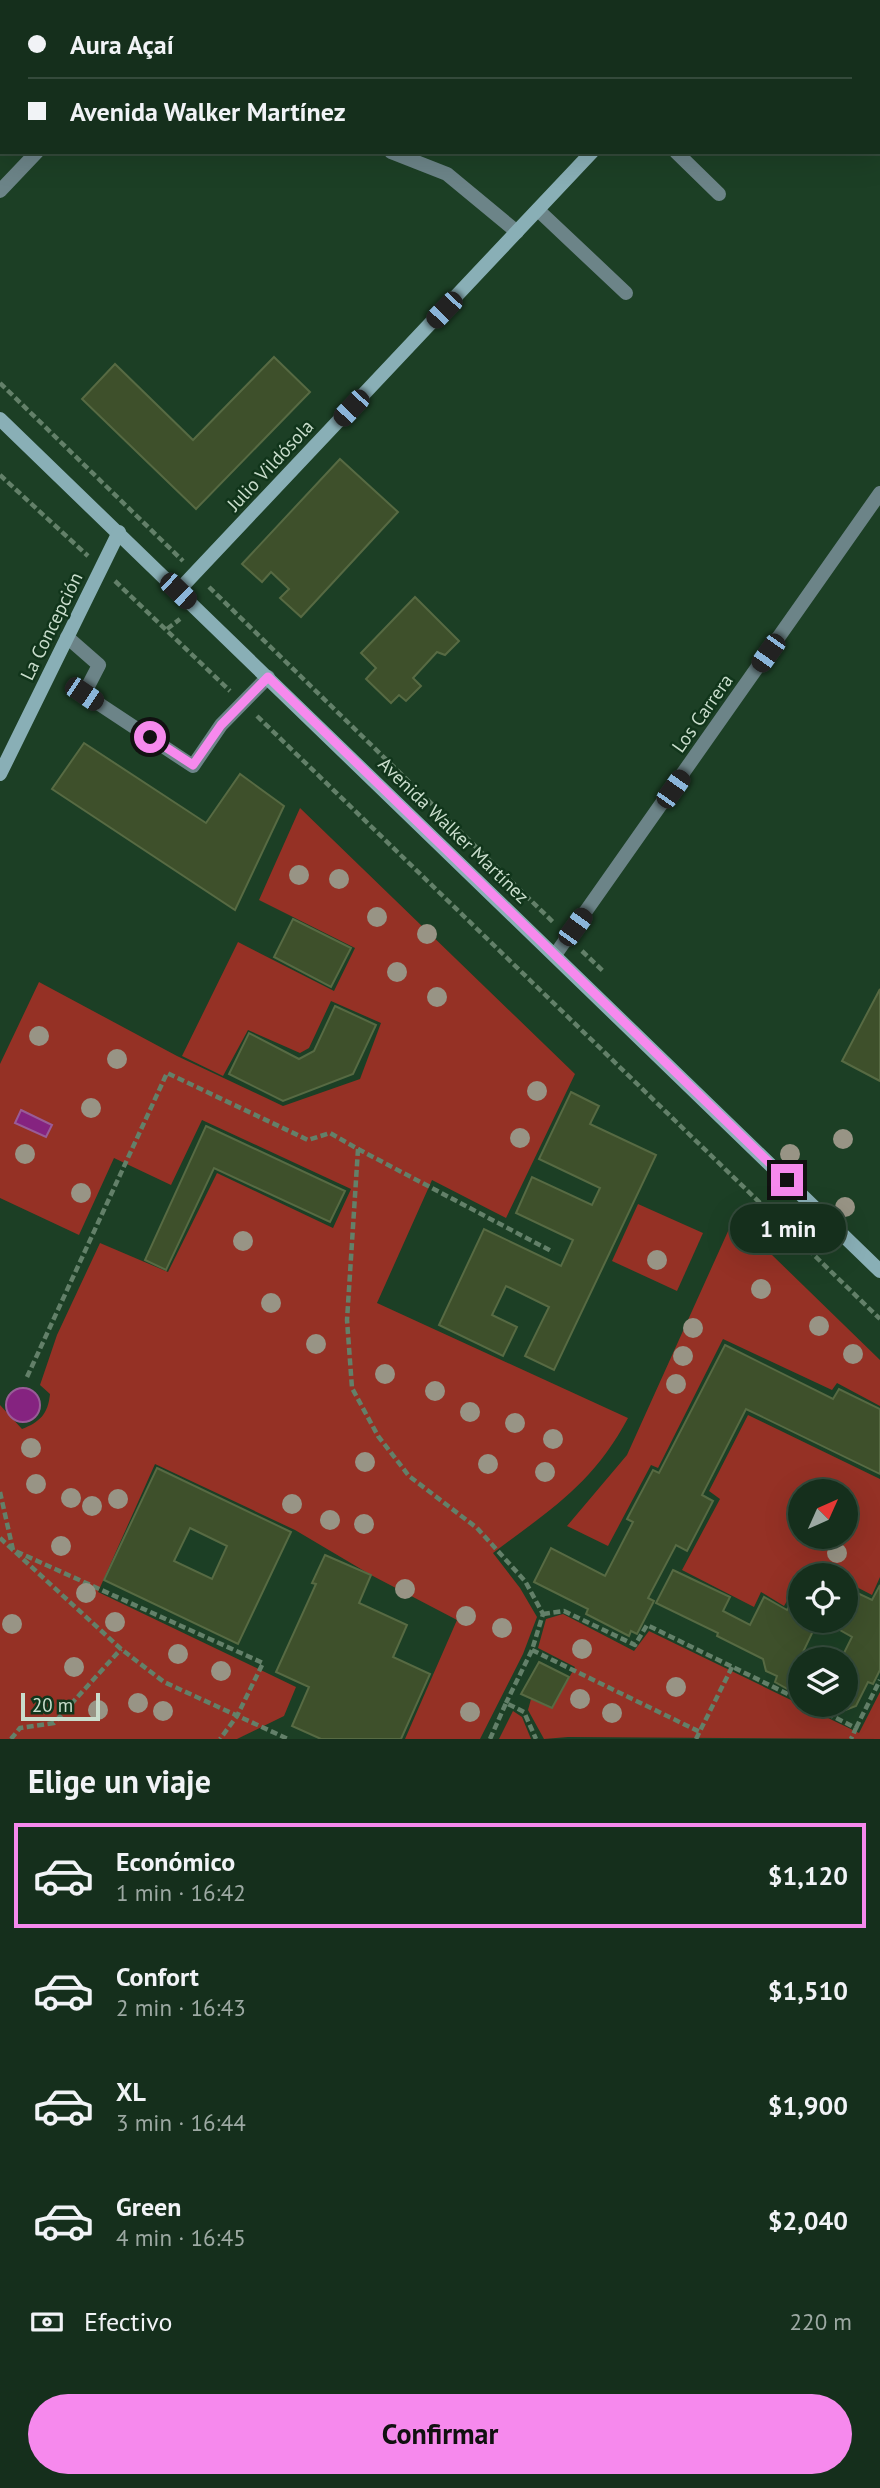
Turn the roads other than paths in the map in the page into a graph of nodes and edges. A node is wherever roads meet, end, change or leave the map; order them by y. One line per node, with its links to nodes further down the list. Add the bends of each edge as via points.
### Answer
1 (35, 154): 5 (street)
2 (396, 154): 8 (street, via 447,174)
3 (590, 154): 7 (main road, Julio Vildósola)
4 (678, 154): 6 (street)
5 (0, 191)
6 (719, 194)
7 (538, 210): 8 (main road, Julio Vildósola); 9 (street)
8 (517, 232): 13 (main road, Julio Vildósola)
9 (626, 293)
10 (0, 419): 12 (main road, Avenida Walker Martínez)
11 (880, 493): 17 (street, Los Carrera)
12 (119, 532): 13 (main road, Avenida Walker Martínez); 14 (main road, La Concepción)
13 (178, 591): 15 (main road, Avenida Walker Martínez)
14 (67, 637): 15 (street, via 99,665 84,694 193,765 221,725); 16 (main road, La Concepción)
15 (268, 677): 17 (main road, Avenida Walker Martínez)
16 (0, 774)
17 (555, 955): 18 (main road, Avenida Walker Martínez)
18 (880, 1271)

